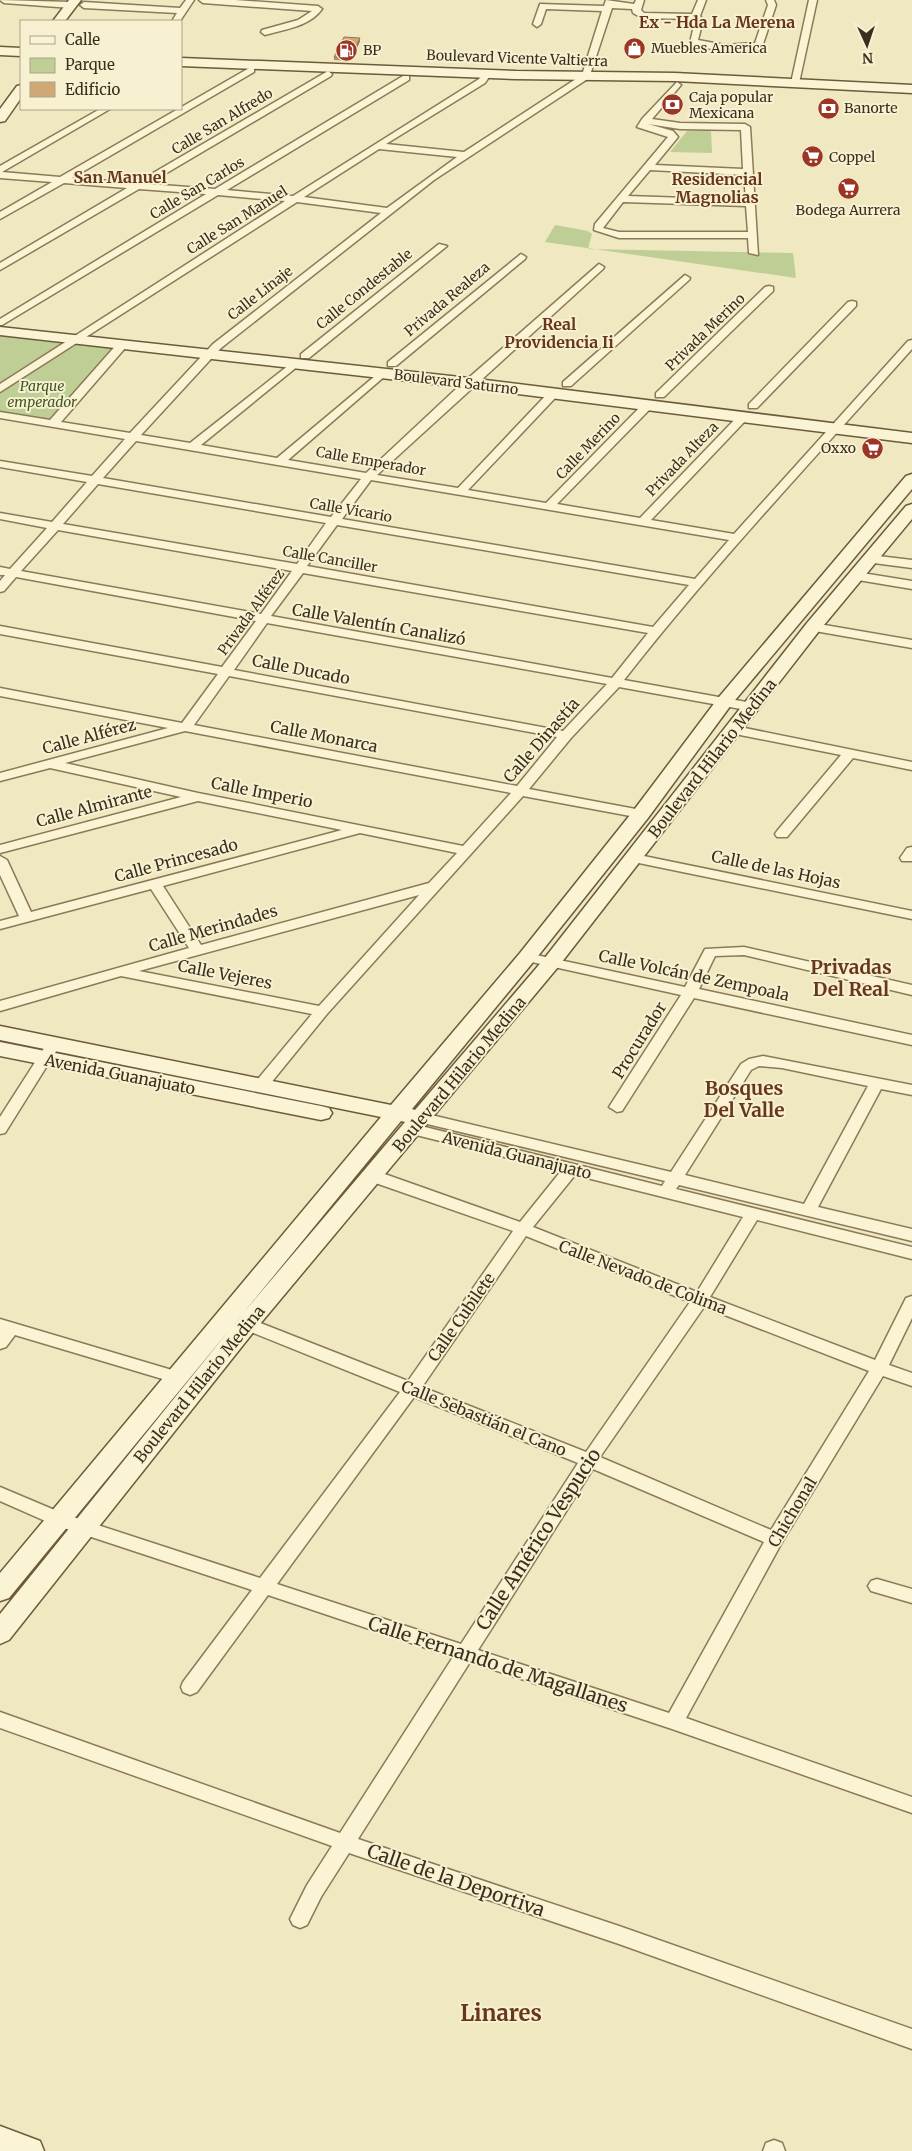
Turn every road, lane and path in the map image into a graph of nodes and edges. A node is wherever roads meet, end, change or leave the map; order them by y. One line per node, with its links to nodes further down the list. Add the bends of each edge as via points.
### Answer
1 (4, 0): 8 (street)
2 (190, 0): 11 (street)
3 (203, 0): 17 (street, via 318,9 302,21)
4 (629, 0): 9 (street)
5 (702, 0): 12 (street)
6 (770, 0): 12 (street, via 772,5 757,46 699,45 693,41 699,20)
7 (813, 0): 29 (street)
8 (79, 2): 11 (street); 13 (main road); 14 (main road)
9 (639, 3): 10 (street); 12 (street, via 636,12 642,15)
10 (609, 5): 16 (street, via 543,6); 28 (street)
11 (183, 11): 15 (street)
12 (695, 17)
13 (60, 20)
14 (72, 20)
15 (177, 20)
16 (537, 24)
17 (265, 32)
18 (0, 51): 19 (main road)
19 (20, 52)
20 (0, 58): 21 (main road)
21 (20, 59)
22 (182, 64): 23 (main road, Boulevard Vicente Valtierra); 26 (main road, Boulevard Vicente Valtierra)
23 (251, 70): 24 (main road, Boulevard Vicente Valtierra); 43 (street)
24 (328, 74): 27 (main road, Boulevard Vicente Valtierra); 44 (street, Calle San Alfredo)
25 (20, 75): 34 (main road)
26 (485, 77): 27 (main road, Boulevard Vicente Valtierra); 28 (main road, Boulevard Vicente Valtierra); 37 (street, Calle San Manuel)
27 (406, 78): 45 (street, Calle San Carlos)
28 (582, 79): 29 (main road, Boulevard Vicente Valtierra); 30 (main road, Boulevard Vicente Valtierra); 38 (street, Calle Linaje)
29 (795, 83): 31 (main road, Boulevard Vicente Valtierra)
30 (677, 84): 33 (main road, Boulevard Vicente Valtierra); 36 (street)
31 (912, 89)
32 (20, 90): 34 (main road)
33 (912, 95)
34 (1, 110)
35 (104, 110): 40 (street)
36 (646, 121): 39 (street, via 643,128 673,137); 41 (street, via 680,126 745,122)
37 (377, 146): 38 (street); 46 (street, Calle San Manuel)
38 (464, 155): 49 (street, Calle Linaje)
39 (648, 167): 41 (street); 47 (street)
40 (0, 170)
41 (749, 172): 48 (street)
42 (0, 176): 43 (street)
43 (62, 180): 44 (street); 50 (street)
44 (140, 186): 45 (street); 55 (street, Calle San Alfredo)
45 (217, 192): 46 (street); 60 (street, Calle San Carlos)
46 (298, 199): 49 (street); 61 (street, Calle San Manuel)
47 (621, 199): 48 (street); 51 (street, via 598,226 601,232 619,235)
48 (751, 203): 51 (street)
49 (389, 211): 65 (street, Calle Linaje)
50 (0, 216)
51 (753, 236): 53 (street)
52 (442, 246): 66 (street, Calle Condestable)
53 (754, 252)
54 (521, 257): 67 (street, Privada Realeza)
55 (0, 267)
56 (599, 267): 68 (street, Privada Alférez)
57 (685, 278): 69 (street)
58 (770, 289): 72 (street, Privada Merino)
59 (852, 304): 74 (street, Privada Alteza)
60 (1, 325): 61 (main road, Boulevard Saturno); 62 (main road, Boulevard Saturno)
61 (88, 331): 62 (street, Calle San Manuel); 65 (main road, Boulevard Saturno)
62 (74, 340): 64 (main road, Boulevard Saturno); 70 (street, Calle San Manuel)
63 (912, 343): 76 (street, Calle Dinastía)
64 (122, 345): 65 (main road, Boulevard Saturno); 77 (street)
65 (212, 350): 66 (main road, Boulevard Saturno); 79 (street, Calle Linaje)
66 (299, 360): 67 (main road, Boulevard Saturno); 81 (street, Calle Condestable)
67 (387, 369): 68 (main road, Boulevard Saturno); 82 (street, Privada Realeza)
68 (475, 379): 69 (main road, Boulevard Saturno); 71 (main road, Boulevard Saturno); 84 (street, Privada Alférez)
69 (568, 384): 72 (main road, Boulevard Saturno)
70 (0, 389)
71 (553, 394): 73 (main road, Boulevard Saturno); 87 (street)
72 (660, 395): 74 (main road, Boulevard Saturno)
73 (647, 406): 74 (main road, Boulevard Saturno); 88 (street, Calle Merino)
74 (748, 411): 76 (main road, Boulevard Saturno); 92 (street, Privada Alteza)
75 (0, 415): 77 (street, Calle Emperador)
76 (840, 423): 78 (main road, Boulevard Saturno); 80 (main road, Boulevard Saturno); 95 (street, Calle Dinastía)
77 (53, 424): 79 (street, Calle Emperador)
78 (912, 425)
79 (134, 438): 81 (street, Calle Emperador); 86 (street, Calle Linaje)
80 (912, 438)
81 (194, 446): 82 (street, Calle Emperador)
82 (280, 461): 84 (street, Calle Emperador)
83 (0, 464): 86 (street, Calle Vicario)
84 (369, 476): 87 (street, Calle Emperador); 91 (street, Privada Alférez)
85 (912, 479): 113 (main road, Boulevard Hilario Medina)
86 (97, 480): 91 (street, Calle Vicario); 94 (street, Calle Linaje)
87 (460, 492): 88 (street, Calle Emperador)
88 (549, 506): 92 (street, Calle Emperador)
89 (912, 509): 93 (main road, Boulevard Hilario Medina)
90 (0, 516): 94 (street, Calle Canciller)
91 (333, 522): 98 (street, Privada Alférez); 102 (street, Calle Vicario)
92 (643, 522): 95 (street, Calle Emperador)
93 (906, 524): 96 (main road, Boulevard Hilario Medina)
94 (56, 526): 98 (street, Calle Canciller); 100 (street, Calle Linaje)
95 (737, 538): 102 (street, Calle Dinastía)
96 (870, 559): 97 (street); 101 (main road, Boulevard Hilario Medina)
97 (912, 564)
98 (301, 569): 105 (street, Privada Alférez); 108 (street, Calle Canciller)
99 (0, 571): 100 (street, Calle Valentín Canalizó)
100 (14, 574): 104 (street, Calle Linaje); 105 (street, Calle Valentín Canalizó)
101 (856, 576): 103 (street); 106 (main road, Boulevard Hilario Medina)
102 (698, 583): 108 (street, Calle Dinastía)
103 (912, 585)
104 (0, 588)
105 (264, 619): 110 (street, Privada Alférez); 111 (street, Calle Valentín Canalizó)
106 (813, 627): 109 (street); 114 (main road, Boulevard Hilario Medina)
107 (0, 630): 110 (street, Calle Ducado)
108 (656, 632): 111 (street, Calle Dinastía)
109 (912, 644)
110 (226, 672): 115 (street, Privada Alférez); 117 (street, Calle Ducado)
111 (615, 683): 113 (street, Calle Valentín Canalizó); 117 (street, Calle Dinastía)
112 (0, 692): 115 (street, Calle Monarca)
113 (725, 701): 114 (street, Calle Valentín Canalizó); 124 (main road, Boulevard Hilario Medina)
114 (752, 708): 116 (main road, Boulevard Hilario Medina)
115 (186, 727): 119 (street, Calle Alférez); 122 (street, Calle Monarca)
116 (734, 730): 118 (street); 129 (main road, Boulevard Hilario Medina)
117 (566, 735): 122 (street, Calle Dinastía)
118 (849, 754): 120 (street); 126 (street)
119 (52, 764): 121 (street, Calle Alférez); 123 (street, Calle Imperio)
120 (912, 766)
121 (0, 777)
122 (520, 791): 124 (street, Calle Monarca); 128 (street, Calle Dinastía)
123 (198, 797): 125 (street, Calle Imperio); 127 (street, Calle Almirante)
124 (641, 814): 137 (main road, Boulevard Hilario Medina)
125 (361, 829): 128 (street, Calle Imperio); 131 (street, Calle Princesado)
126 (782, 834)
127 (0, 849)
128 (465, 850): 132 (street, Calle Dinastía)
129 (634, 858): 133 (street, Calle de las Hojas); 138 (main road, Boulevard Hilario Medina)
130 (0, 860): 134 (street)
131 (155, 884): 134 (street, Calle Princesado); 136 (street)
132 (435, 886): 136 (street, Calle Merindades); 143 (street, Calle Dinastía)
133 (912, 915)
134 (27, 918): 135 (street, Calle Princesado)
135 (0, 925)
136 (197, 950): 139 (street, Calle Merindades)
137 (527, 956): 138 (street, Calle Volcán de Zempoala); 148 (main road, Boulevard Hilario Medina)
138 (552, 963): 141 (street, Calle Volcán de Zempoala); 149 (main road, Boulevard Hilario Medina)
139 (121, 972): 142 (street, Calle Merindades); 143 (street, Calle Vejeres)
140 (912, 990): 141 (street, Procurador, via 768,956 726,950 710,952 706,956)
141 (690, 992): 145 (street, Calle Volcán de Zempoala); 153 (street, Procurador)
142 (0, 1006)
143 (322, 1011): 151 (street, Calle Dinastía)
144 (0, 1033): 147 (main road, Avenida Guanajuato)
145 (912, 1040)
146 (0, 1049): 147 (main road, Avenida Guanajuato)
147 (48, 1052): 151 (main road, Avenida Guanajuato); 154 (main road, Avenida Guanajuato); 156 (street)
148 (446, 1055): 149 (main road); 154 (main road, Boulevard Hilario Medina)
149 (470, 1061): 155 (main road, Boulevard Hilario Medina)
150 (877, 1083): 152 (street); 159 (street, via 782,1063 752,1062); 161 (street)
151 (261, 1085): 154 (main road, Avenida Guanajuato)
152 (912, 1090)
153 (617, 1107)
154 (391, 1119): 155 (main road, Avenida Guanajuato); 172 (main road, Boulevard Hilario Medina)
155 (418, 1124): 157 (street, Avenida Guanajuato); 158 (main road, Boulevard Hilario Medina); 159 (street, Avenida Guanajuato)
156 (0, 1129)
157 (571, 1169): 160 (street, Avenida Guanajuato); 163 (street, Calle Cubilete)
158 (373, 1176): 163 (street, Calle Nevado de Colima); 168 (main road, Boulevard Hilario Medina)
159 (675, 1178): 160 (street); 161 (street, Avenida Guanajuato)
160 (667, 1192): 162 (street, Avenida Guanajuato)
161 (808, 1210): 164 (street, Avenida Guanajuato)
162 (752, 1214): 165 (street, Avenida Guanajuato); 166 (street, Calle Américo Vespucio)
163 (523, 1230): 166 (street, Calle Nevado de Colima); 174 (street, Calle Cubilete)
164 (912, 1235)
165 (912, 1253)
166 (701, 1299): 171 (street, Calle Nevado de Colima); 175 (street, Calle Américo Vespucio)
167 (912, 1302): 171 (street, Chichonal)
168 (247, 1324): 174 (street, Calle Sebastián el Cano); 178 (main road, Boulevard Hilario Medina)
169 (6, 1327): 170 (street); 172 (street)
170 (0, 1343)
171 (879, 1368): 173 (street, Calle Nevado de Colima); 179 (street, Chichonal)
172 (176, 1377): 177 (main road, Boulevard Hilario Medina)
173 (912, 1380)
174 (411, 1388): 175 (street, Calle Sebastián el Cano); 181 (street, Calle Cubilete)
175 (589, 1460): 179 (street, Calle Sebastián el Cano); 185 (street, Calle Américo Vespucio)
176 (0, 1494): 177 (street, Calle Fernando de Magallanes)
177 (58, 1519): 178 (street, Calle Fernando de Magallanes); 182 (main road, Boulevard Hilario Medina)
178 (83, 1527): 181 (street, Calle Fernando de Magallanes); 184 (main road, Boulevard Hilario Medina)
179 (775, 1540): 188 (street, Chichonal)
180 (877, 1586): 183 (street)
181 (262, 1587): 185 (street, Calle Fernando de Magallanes); 186 (street, Calle Cubilete)
182 (0, 1591)
183 (912, 1596)
184 (0, 1633)
185 (464, 1652): 188 (street, Calle Fernando de Magallanes); 190 (street, Calle Américo Vespucio)
186 (190, 1687)
187 (0, 1720): 190 (street, Calle de la Deportiva)
188 (674, 1722): 189 (street, Calle Fernando de Magallanes)
189 (912, 1805)
190 (346, 1843): 191 (street, Calle Américo Vespucio, via 314,1891); 192 (street, Calle de la Deportiva)
191 (300, 1919)
192 (912, 2039)
193 (0, 2140): 194 (main road)
194 (29, 2151)

